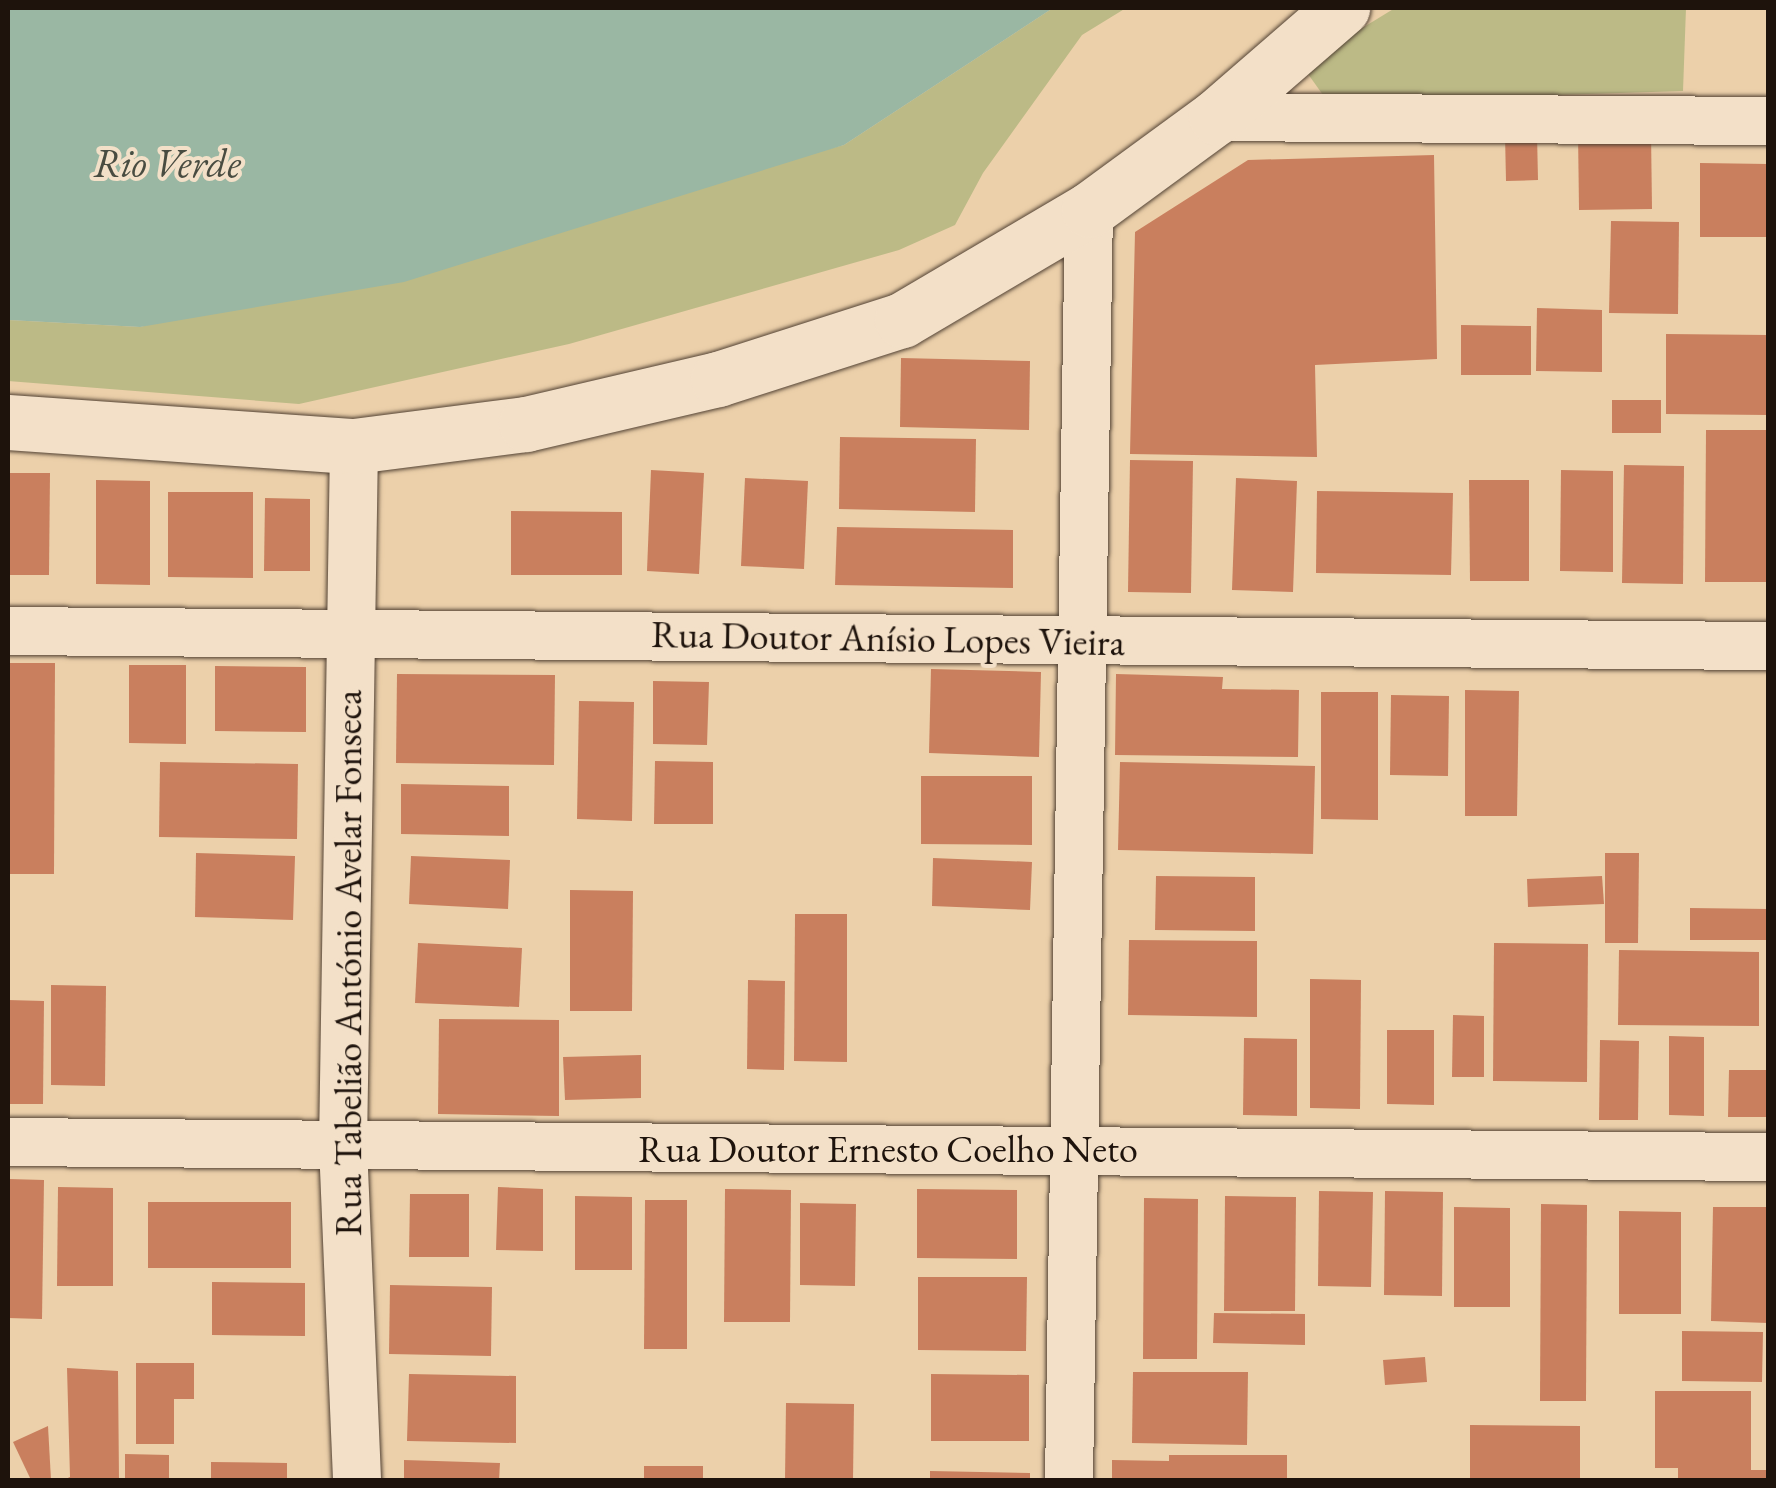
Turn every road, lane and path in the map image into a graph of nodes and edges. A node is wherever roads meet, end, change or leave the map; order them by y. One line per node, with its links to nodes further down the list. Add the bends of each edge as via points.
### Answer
1 (1342, 8): 2 (main road)
2 (1216, 117): 3 (street); 4 (main road)
3 (1768, 121)
4 (1089, 210): 6 (main road, via 902,320 718,379 545,419); 9 (street)
5 (8, 422): 6 (main road)
6 (354, 446): 8 (street, Rua Tabelião António Avelar Fonseca)
7 (8, 631): 8 (street, Rua Doutor Anísio Lopes Vieira)
8 (350, 632): 9 (street, Rua Doutor Anísio Lopes Vieira); 12 (street, Rua Tabelião António Avelar Fonseca)
9 (1082, 640): 10 (street, Rua Doutor Anísio Lopes Vieira); 13 (street)
10 (1768, 646)
11 (8, 1142): 12 (street, Rua Doutor Ernesto Coelho Neto)
12 (342, 1145): 13 (street, Rua Doutor Ernesto Coelho Neto); 15 (street, Rua Tabelião António Avelar Fonseca)
13 (1074, 1151): 14 (street, Rua Doutor Ernesto Coelho Neto); 16 (street)
14 (1768, 1156)
15 (357, 1480)
16 (1069, 1480)

